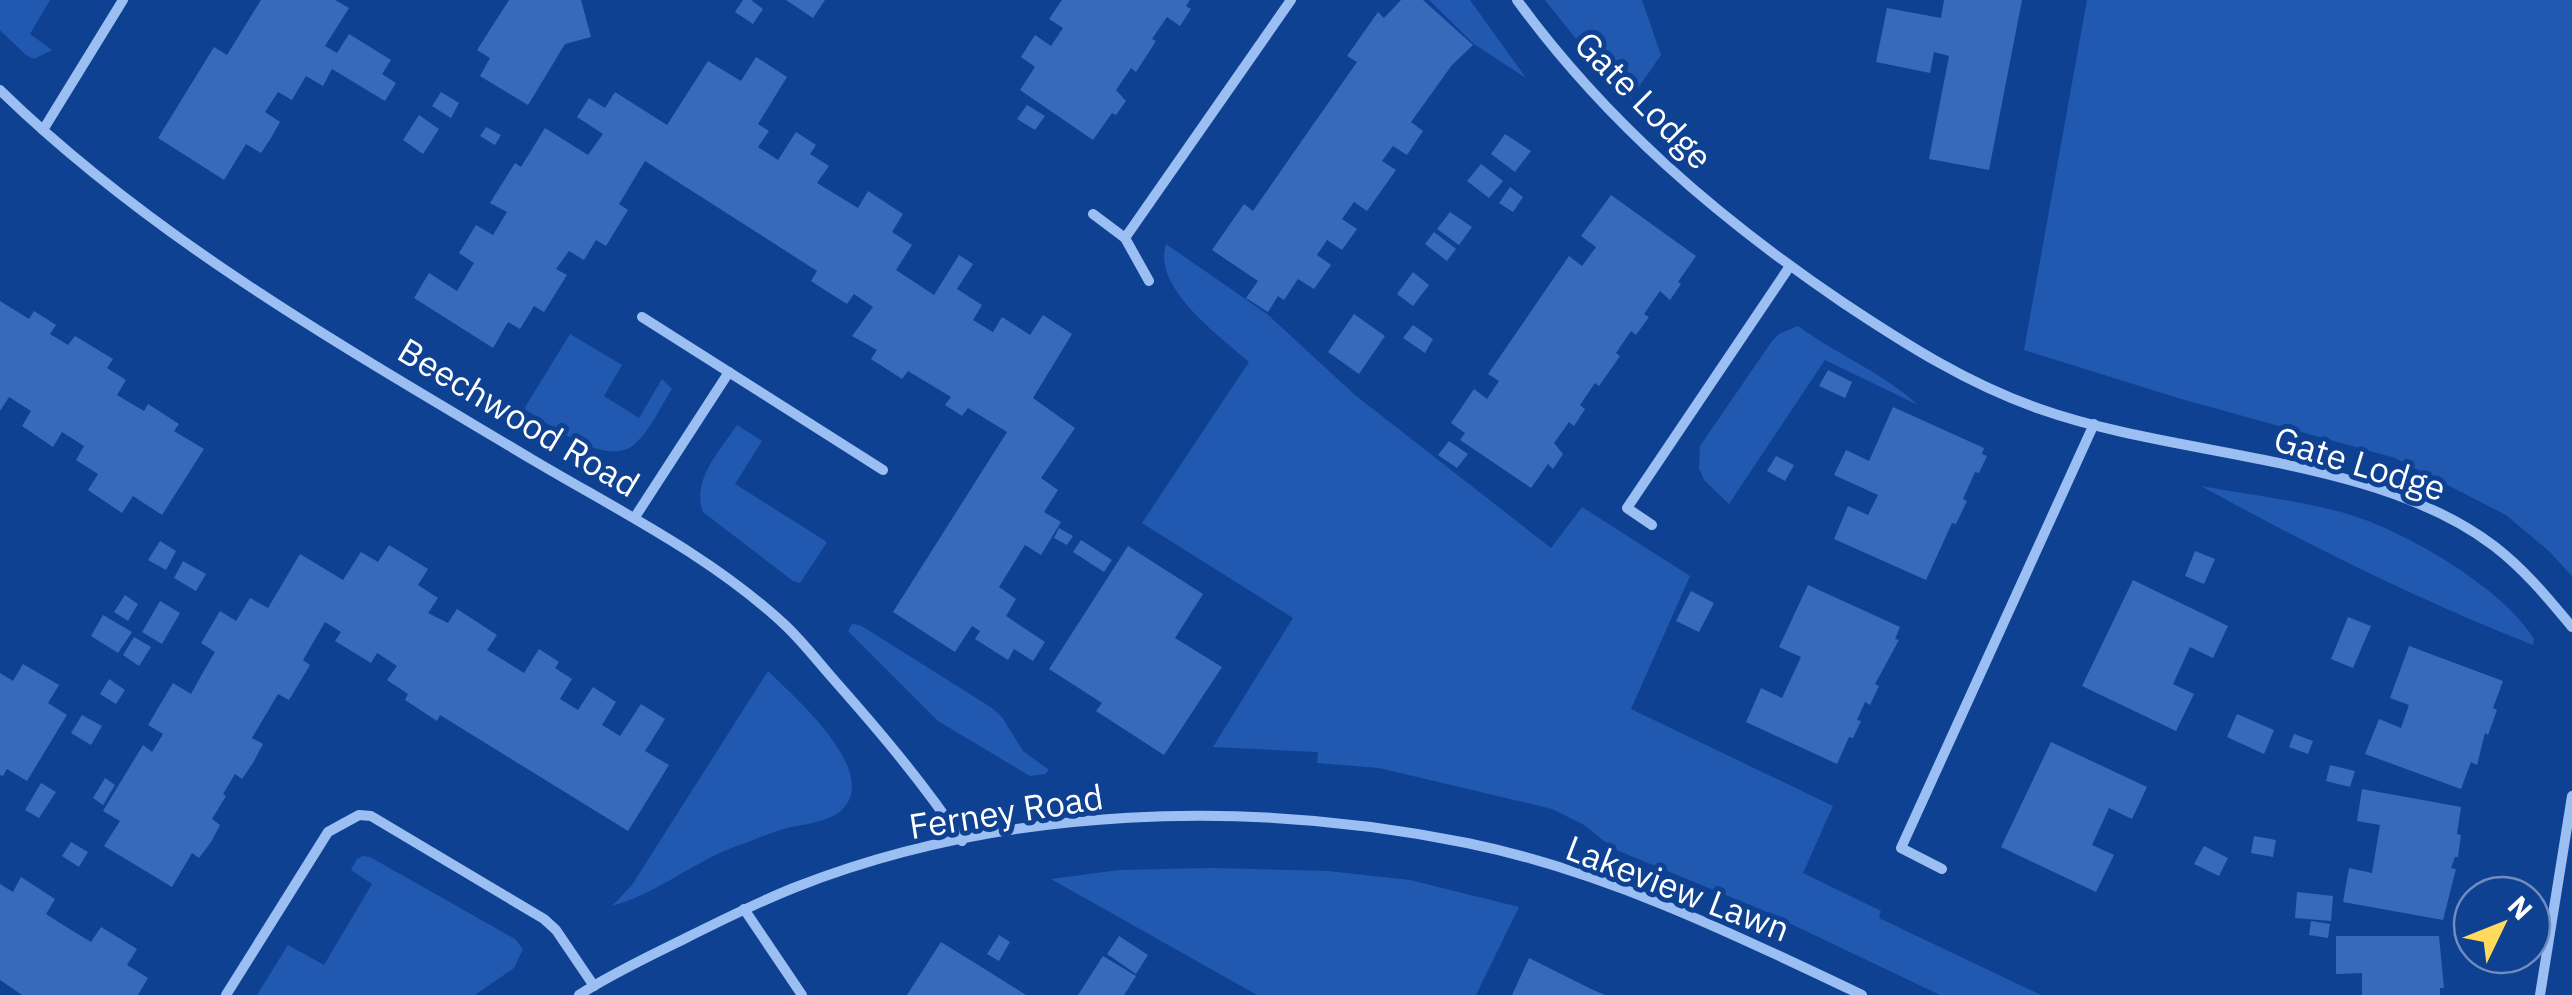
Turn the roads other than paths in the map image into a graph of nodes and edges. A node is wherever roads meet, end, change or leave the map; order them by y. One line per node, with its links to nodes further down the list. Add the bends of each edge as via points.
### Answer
1 (124, 0): 5 (street)
2 (1291, 0): 7 (street)
3 (1517, 0): 8 (street, Gate Lodge, via 1589,92 1638,140)
4 (0, 90): 5 (street, Beechwood Road)
5 (43, 130): 14 (street, Beechwood Road, via 161,224 294,314)
6 (1093, 214): 7 (street)
7 (1124, 238): 9 (street)
8 (1790, 266): 12 (street, Gate Lodge, via 1943,366); 15 (street, via 1628,508)
9 (1149, 281)
10 (642, 317): 11 (street)
11 (729, 372): 13 (street); 14 (street)
12 (2094, 424): 16 (street, Gate Lodge, via 2338,479 2449,518 2527,573); 20 (street, via 1901,848)
13 (884, 470)
14 (634, 517): 18 (street, Beechwood Road, via 786,625 889,742)
15 (1652, 526)
16 (2572, 627)
17 (2572, 796): 27 (street)
18 (962, 841): 19 (street, Ferney Road, via 1067,824 1175,817 1308,821); 21 (street, Ferney Road, via 851,868)
19 (1470, 844): 26 (street, Lakeview Lawn, via 1660,904)
20 (1942, 869)
21 (744, 909): 22 (street, Ferney Road); 25 (street)
22 (594, 986): 23 (street, via 544,918 372,816 358,815 328,832); 24 (street, Ferney Road)
23 (226, 995)
24 (579, 995)
25 (802, 995)
26 (1862, 995)
27 (2540, 995)

